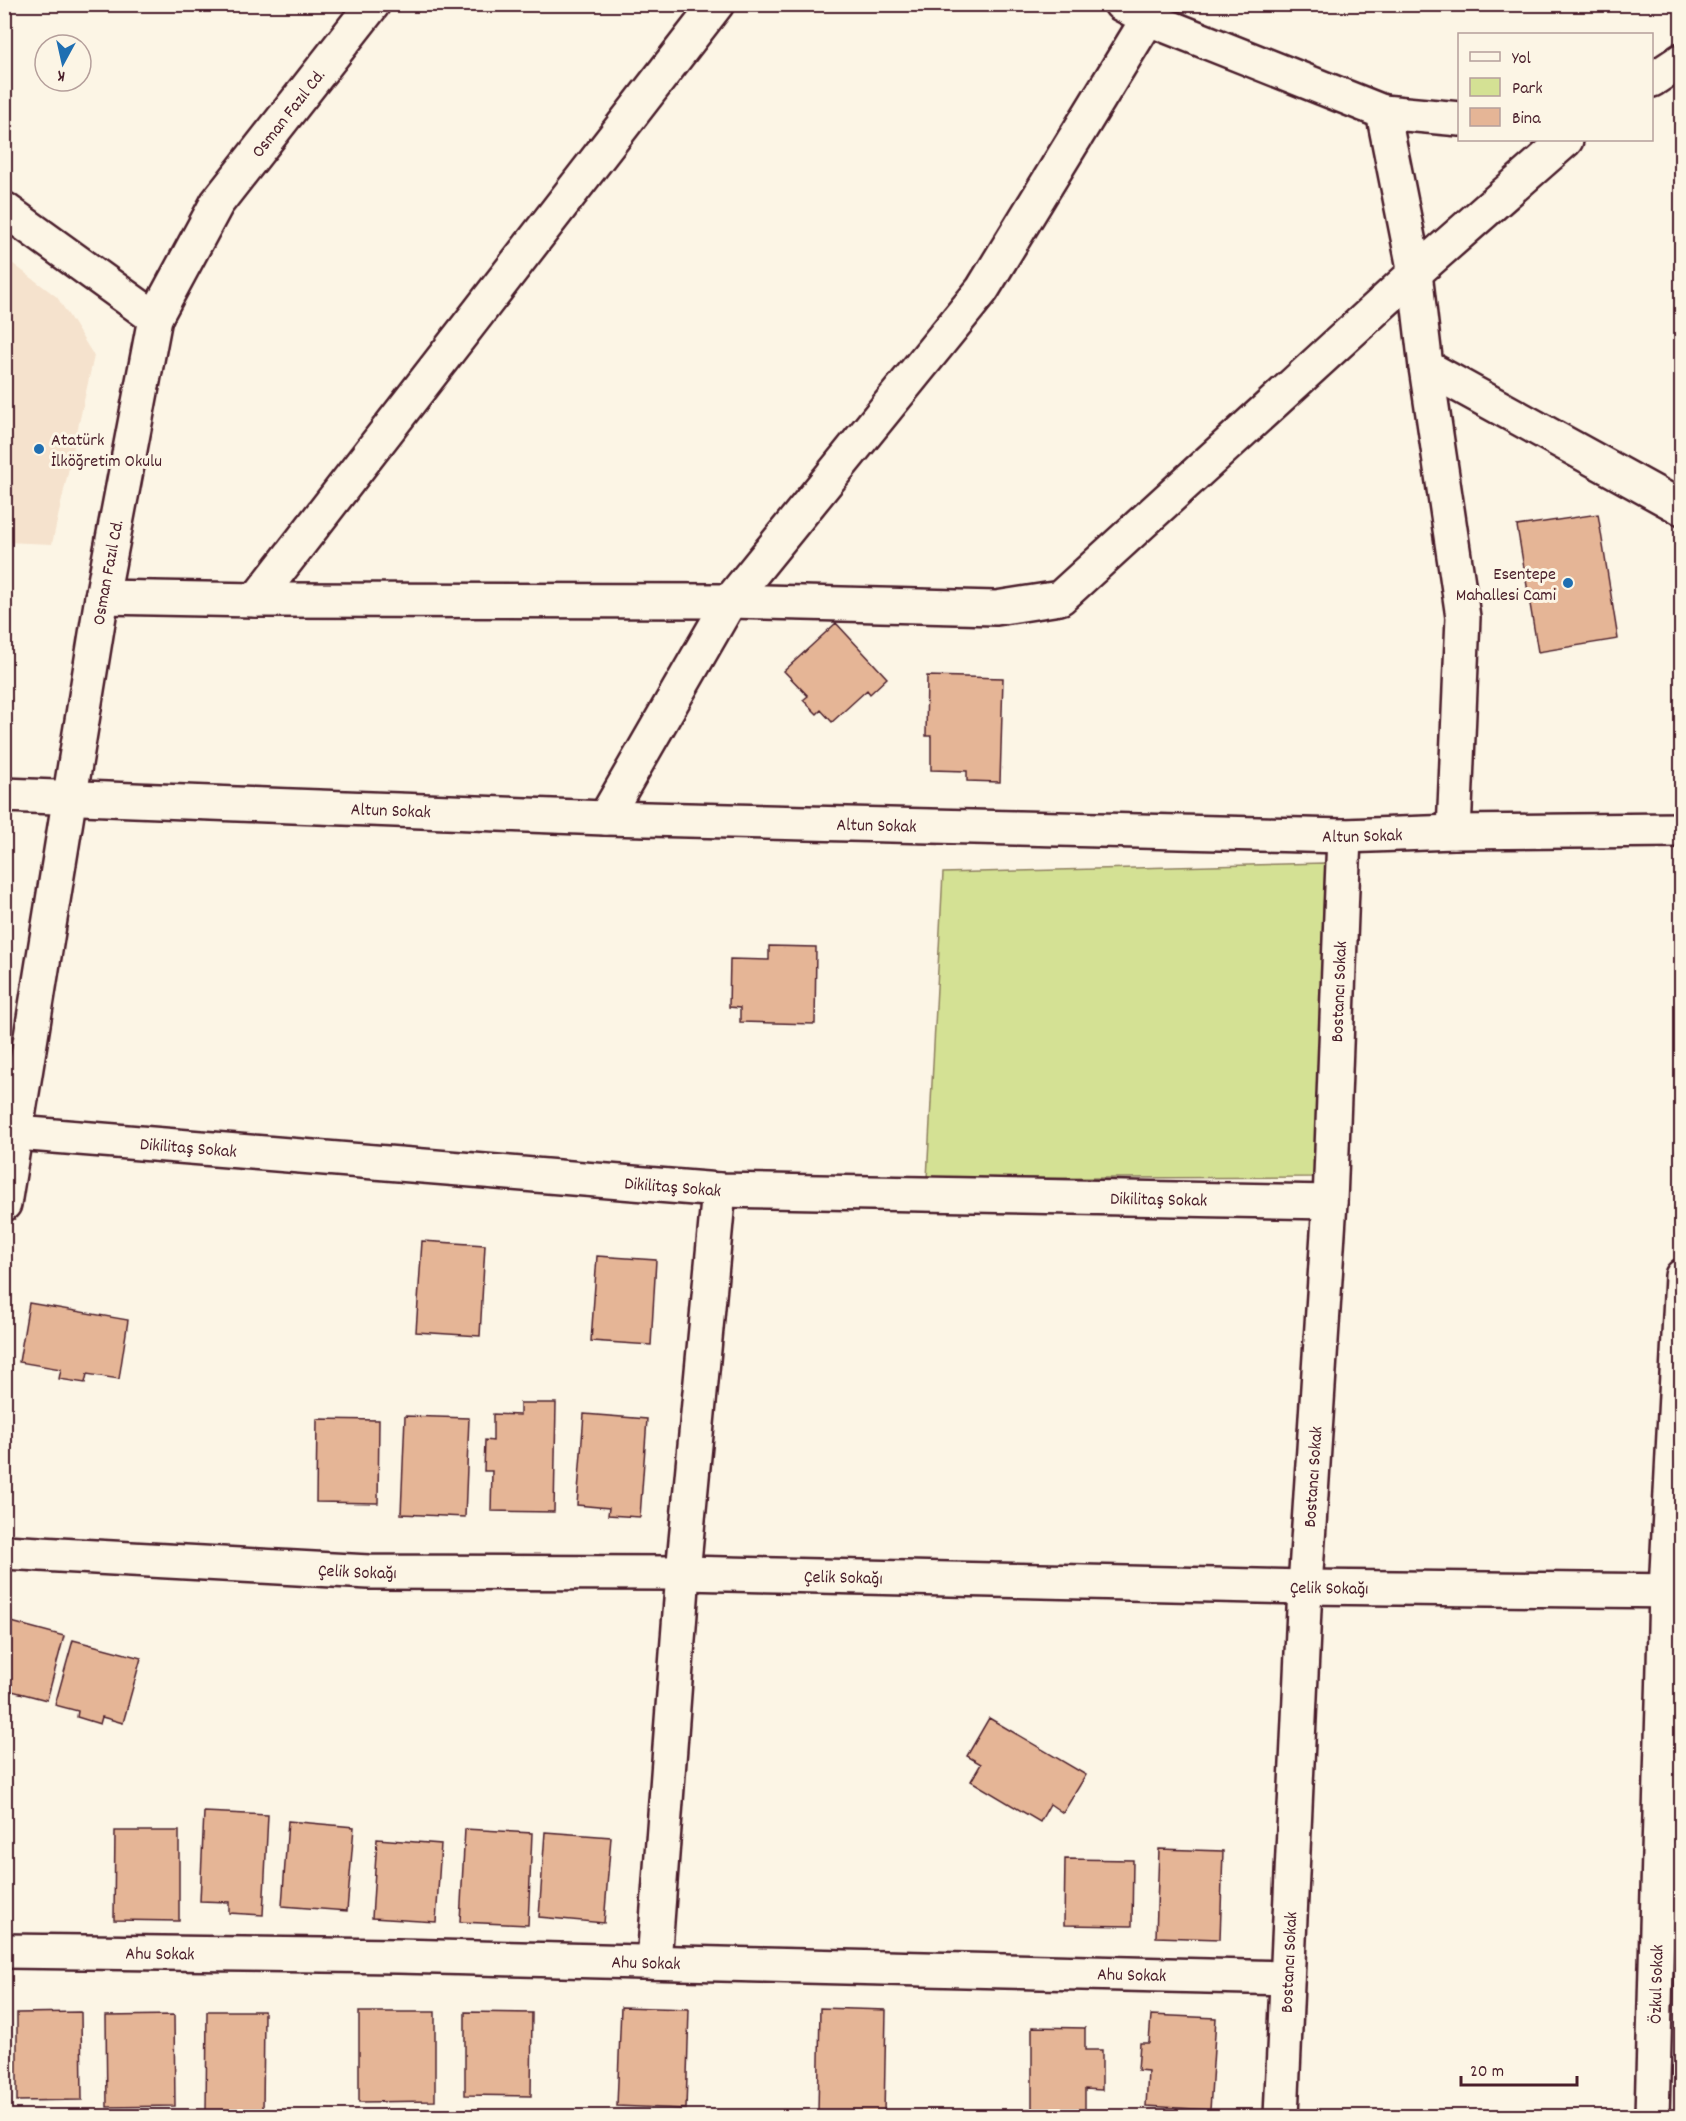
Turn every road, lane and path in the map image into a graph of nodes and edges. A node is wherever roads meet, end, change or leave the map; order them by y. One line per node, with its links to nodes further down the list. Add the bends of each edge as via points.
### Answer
1 (373, 4): 12 (street, Osman Fazıl Cd., via 217,203)
2 (717, 4): 16 (street)
3 (1121, 4): 4 (street)
4 (1153, 12): 7 (street); 17 (street, via 982,290)
5 (1682, 60): 6 (street)
6 (1653, 79)
7 (1383, 112): 8 (street); 11 (street)
8 (1458, 119)
9 (1565, 141): 11 (street)
10 (4, 209): 12 (street)
11 (1415, 273): 13 (street); 17 (street, via 1060,598 996,608)
12 (155, 318): 15 (street, Osman Fazıl Cd.)
13 (1426, 367): 14 (street); 22 (street, via 1463,617)
14 (1682, 508)
15 (102, 597): 16 (street); 19 (street, Osman Fazıl Cd.)
16 (256, 600): 17 (street)
17 (730, 601): 20 (street)
18 (4, 795): 19 (street, Altun Sokak)
19 (70, 797): 20 (street, Altun Sokak); 24 (street, Osman Fazıl Cd.)
20 (605, 819): 23 (street, Altun Sokak)
21 (1682, 830): 22 (street, Altun Sokak)
22 (1454, 832): 23 (street, Altun Sokak)
23 (1344, 836): 26 (street, Bostancı Sokak)
24 (17, 1133): 25 (street, Dikilitaş Sokak); 27 (street, Osman Fazıl Cd.)
25 (718, 1190): 26 (street, Dikilitaş Sokak); 30 (street)
26 (1330, 1202): 31 (street, Bostancı Sokak)
27 (4, 1204)
28 (1682, 1276): 32 (street, Özkul Sokak)
29 (4, 1552): 30 (street, Çelik Sokağı, via 369,1572)
30 (683, 1573): 31 (street, Çelik Sokağı); 34 (street)
31 (1305, 1587): 32 (street, Çelik Sokağı); 36 (street, Bostancı Sokak)
32 (1674, 1591): 35 (street, Özkul Sokak)
33 (4, 1951): 34 (street, Ahu Sokak)
34 (654, 1962): 36 (street, Ahu Sokak)
35 (1670, 1968): 38 (street, Özkul Sokak)
36 (1287, 1978): 37 (street, Bostancı Sokak)
37 (1281, 2116)
38 (1652, 2116)

